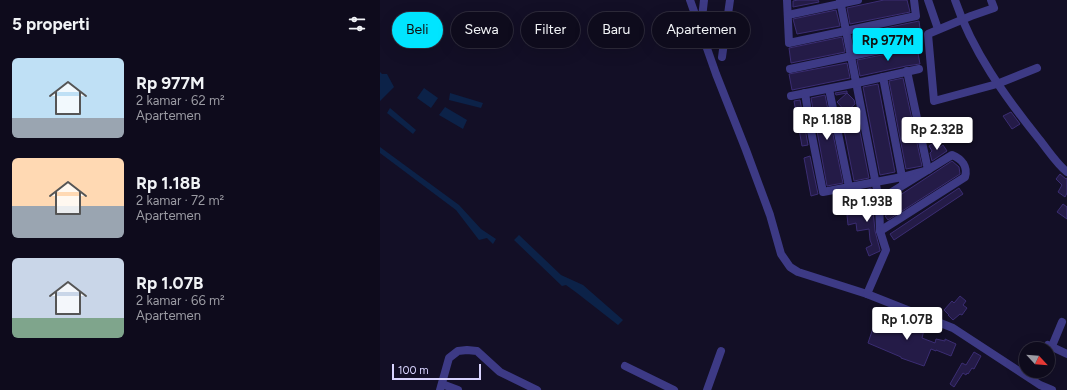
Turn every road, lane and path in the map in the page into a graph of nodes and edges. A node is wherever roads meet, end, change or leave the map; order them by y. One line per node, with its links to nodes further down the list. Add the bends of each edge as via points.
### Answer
1 (690, 0): 11 (street)
2 (704, 0): 12 (street)
3 (730, 0): 20 (street)
4 (787, 0): 13 (street)
5 (858, 0): 10 (street)
6 (914, 0): 16 (street, via 916,16)
7 (928, 0): 15 (street)
8 (956, 0): 14 (street)
9 (991, 0): 14 (street, via 994,8)
10 (841, 2): 13 (street); 16 (street)
11 (694, 12)
12 (702, 12)
13 (788, 15): 16 (street, via 789,43)
14 (962, 20): 15 (street); 27 (street)
15 (938, 29): 27 (street, via 928,34 934,101)
16 (846, 30): 19 (street)
17 (918, 42): 19 (street)
18 (707, 48): 39 (street, via 785,261 798,272)
19 (852, 56): 21 (street); 26 (street)
20 (722, 57)
21 (790, 68)
22 (1037, 68): 27 (street)
23 (919, 69): 24 (street)
24 (907, 72): 25 (street); 31 (street)
25 (883, 77): 26 (street); 33 (street)
26 (857, 83): 28 (street); 34 (street)
27 (997, 84): 32 (street)
28 (829, 88): 29 (street); 36 (street)
29 (805, 93): 30 (street); 36 (street, via 823,192)
30 (791, 96)
31 (928, 170): 33 (street); 35 (street); 38 (street, via 952,155 966,167 966,177)
32 (1067, 172)
33 (902, 177): 34 (street); 35 (street)
34 (875, 182): 36 (street); 37 (street)
35 (904, 185): 37 (street)
36 (849, 187)
37 (879, 200): 38 (street)
38 (880, 231): 39 (street, via 886,250)
39 (867, 294): 50 (street, via 954,328)
40 (1062, 322): 42 (street, via 1050,346)
41 (721, 351): 49 (street)
42 (1067, 354)
43 (625, 366): 48 (street)
44 (519, 386): 45 (street, via 477,351 467,350 458,351 449,358); 47 (street)
45 (441, 387): 46 (street)
46 (458, 390)
47 (536, 390)
48 (674, 390)
49 (707, 390)
50 (1052, 390)

